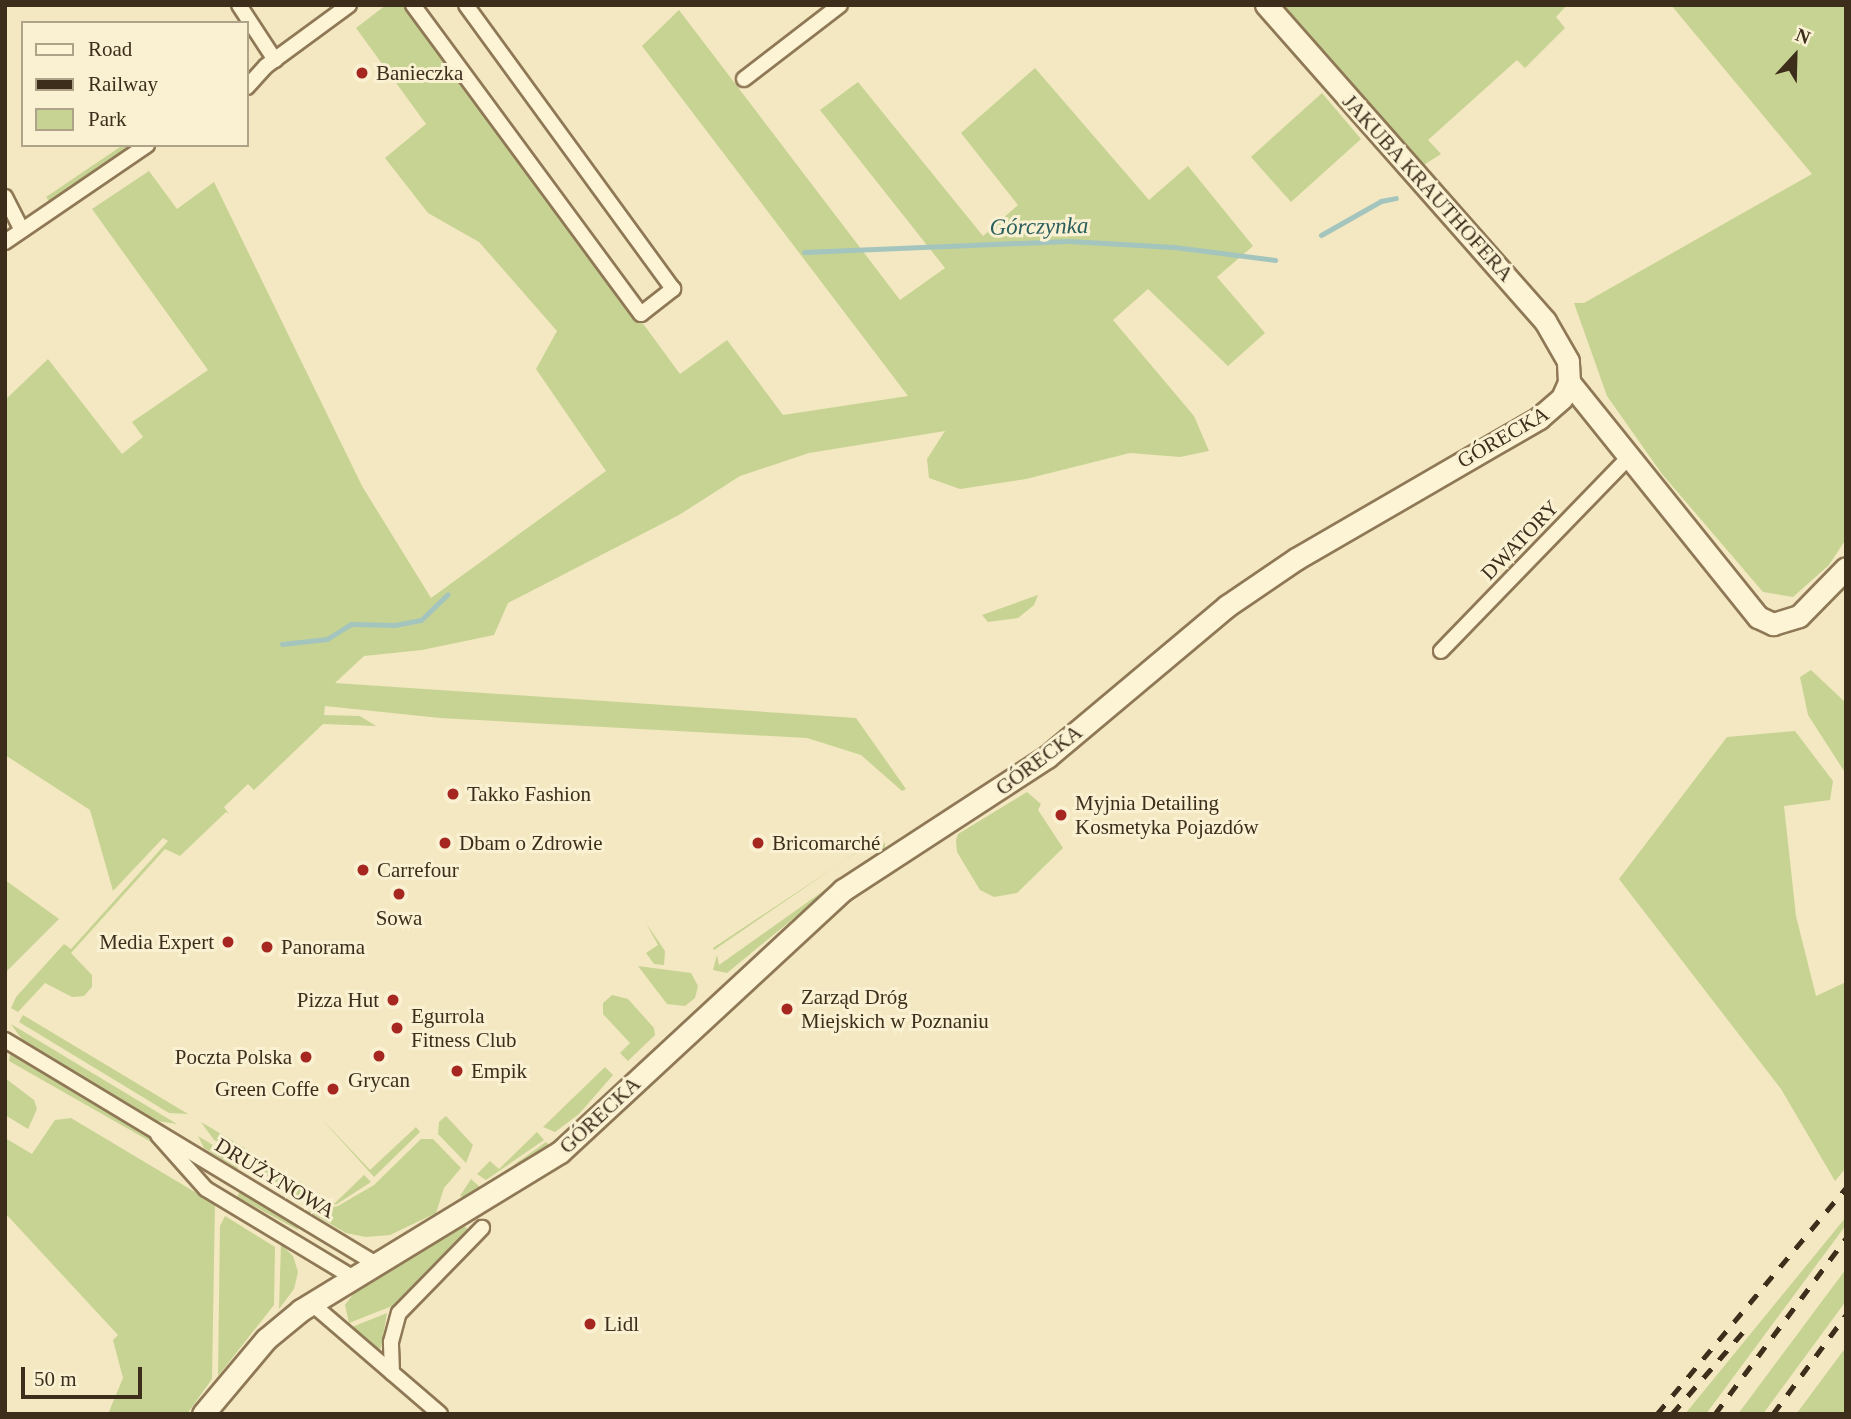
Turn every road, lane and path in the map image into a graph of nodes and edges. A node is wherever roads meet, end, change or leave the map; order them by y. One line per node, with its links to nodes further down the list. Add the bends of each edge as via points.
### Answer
1 (239, 5): 8 (street)
2 (349, 5): 9 (street)
3 (413, 5): 4 (street, via 641,314 673,289)
4 (467, 5)
5 (839, 5): 11 (street)
6 (1266, 5): 17 (street, JAKUBA KRAUTHOFERA, via 1545,321 1568,361)
7 (248, 21): 9 (street)
8 (248, 21)
9 (271, 63): 10 (street); 12 (street)
10 (248, 72)
11 (744, 79)
12 (248, 86)
13 (144, 147): 15 (street)
14 (5, 197): 15 (street)
15 (22, 230): 16 (street)
16 (5, 242)
17 (1569, 382): 18 (street); 24 (street, GÓRECKA, via 1556,405 1539,418 1372,511 1227,606 1047,757 862,876 819,909 560,1152)
18 (1629, 457): 19 (street, via 1765,621 1782,623 1799,616); 20 (street, DWATORY)
19 (1846, 568)
20 (1441, 651)
21 (5, 1040): 22 (street, DRUŻYNOWA)
22 (153, 1128): 24 (street, DRUŻYNOWA); 25 (street, DRUŻYNOWA, via 206,1189)
23 (482, 1228): 27 (street, via 399,1313 391,1342)
24 (375, 1263): 25 (street, GÓRECKA)
25 (352, 1277): 26 (street, GÓRECKA)
26 (311, 1303): 27 (street); 28 (street, GÓRECKA, via 266,1339)
27 (392, 1373): 29 (street)
28 (203, 1414)
29 (440, 1414)

